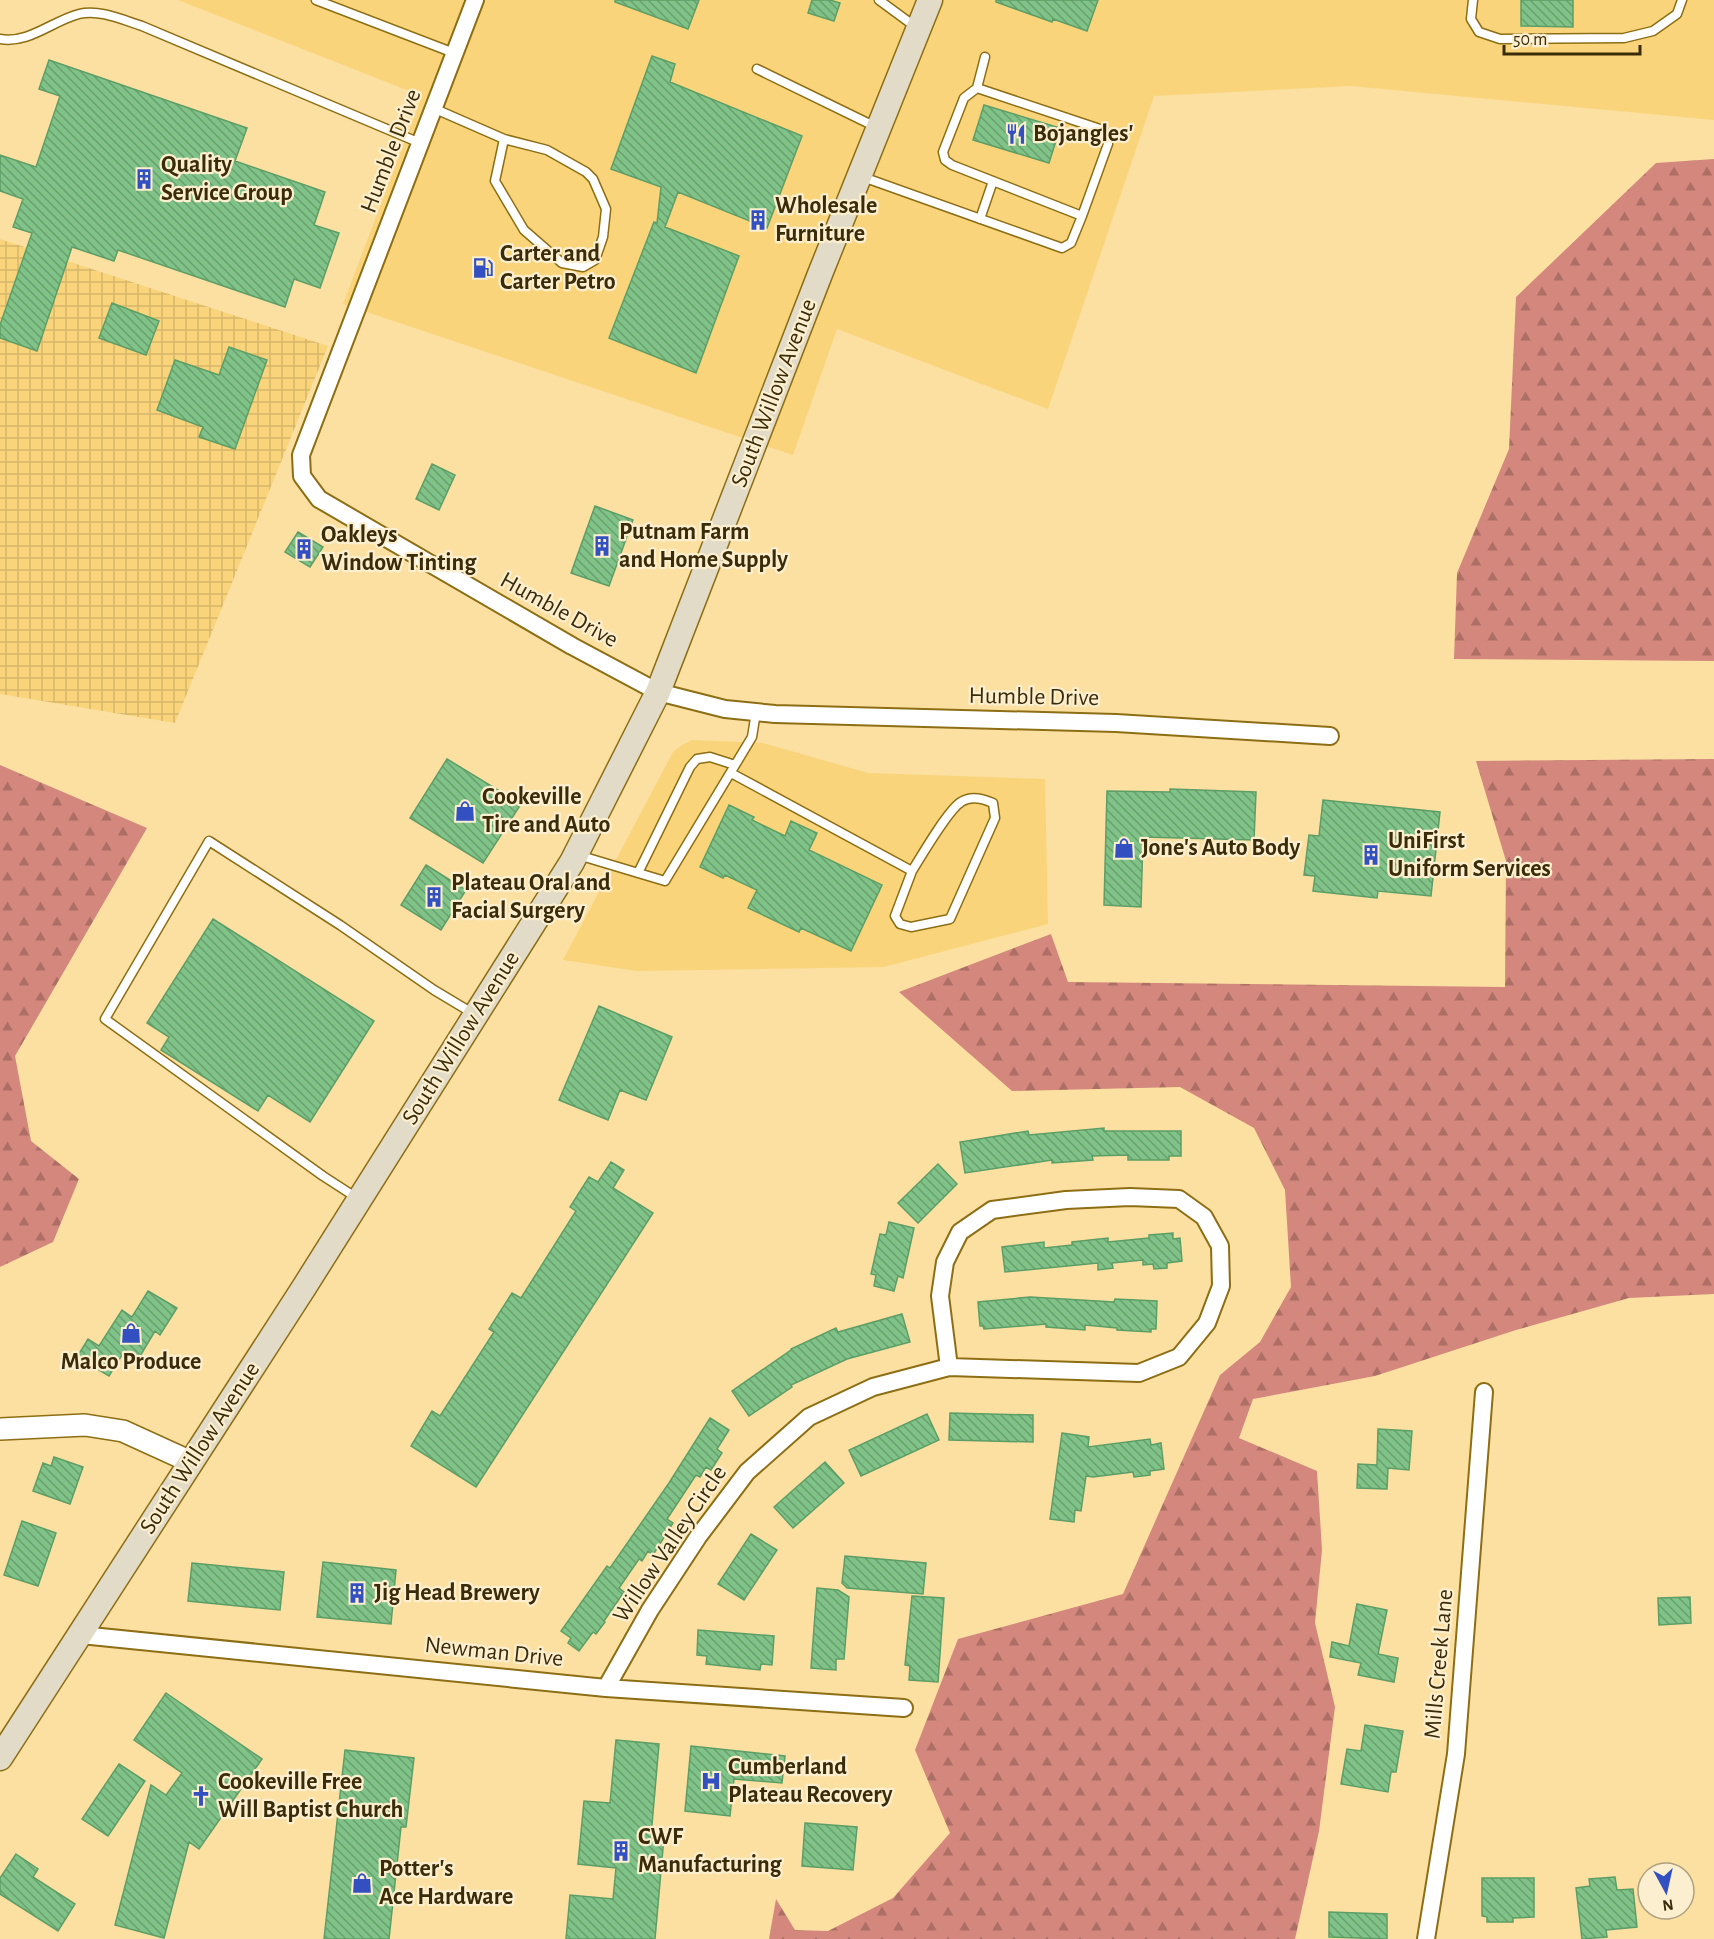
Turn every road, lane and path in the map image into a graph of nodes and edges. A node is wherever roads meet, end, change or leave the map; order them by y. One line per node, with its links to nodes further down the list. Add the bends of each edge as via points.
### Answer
1 (316, 0): 9 (lane)
2 (475, 0): 9 (street, Humble Drive)
3 (879, 0): 7 (lane)
4 (930, 0): 7 (main road, South Willow Avenue)
5 (1473, 0): 6 (lane, via 1471,19 1479,32 1512,39 1624,38 1653,31 1677,14)
6 (1682, 0)
7 (918, 30): 14 (main road, South Willow Avenue)
8 (0, 39): 16 (lane, via 26,38 81,14 107,14)
9 (454, 53): 13 (street, Humble Drive)
10 (985, 57): 12 (lane)
11 (757, 69): 14 (lane)
12 (977, 88): 18 (lane, via 964,98 943,152 952,165); 19 (lane, via 1108,135)
13 (433, 108): 15 (lane); 16 (street, Humble Drive)
14 (879, 129): 17 (main road, South Willow Avenue)
15 (504, 139): 15 (lane, via 495,181 524,230 562,263 583,267 595,260 606,209 593,179 547,150)
16 (420, 143): 21 (street, Humble Drive, via 301,455 302,476 319,499)
17 (860, 175): 20 (lane); 21 (main road, South Willow Avenue)
18 (993, 181): 19 (lane); 20 (lane)
19 (1082, 216): 20 (lane, via 1071,243 1062,248)
20 (980, 219)
21 (658, 692): 22 (street, Humble Drive); 25 (main road, South Willow Avenue)
22 (756, 712): 23 (street, Humble Drive, via 1116,723); 24 (lane, via 752,737)
23 (1330, 736)
24 (733, 769): 26 (lane); 27 (lane, via 665,881); 27 (lane, via 710,757 697,759)
25 (576, 854): 27 (lane); 28 (main road, South Willow Avenue)
26 (912, 871): 26 (lane, via 895,916 900,924 911,927 950,919 995,818 993,803 981,798 962,801)
27 (638, 873)
28 (475, 1014): 29 (main road, South Willow Avenue); 29 (lane, via 209,841 105,1019)
29 (359, 1200): 33 (main road, South Willow Avenue)
30 (949, 1367): 30 (street, Willow Valley Circle, via 1139,1372 1179,1357 1207,1323 1221,1286 1221,1246 1204,1217 1179,1199 1066,1200 992,1210 960,1232 945,1262 940,1296); 35 (street, Willow Valley Circle, via 873,1387 809,1417 747,1472 650,1610)
31 (1484, 1392): 38 (street, Mills Creek Lane, via 1455,1754)
32 (0, 1429): 33 (street, via 85,1425 123,1431)
33 (191, 1462): 34 (main road, South Willow Avenue)
34 (81, 1635): 35 (street, Newman Drive); 37 (main road, South Willow Avenue)
35 (606, 1688): 36 (street, Newman Drive)
36 (904, 1708)
37 (0, 1758)
38 (1426, 1939)

